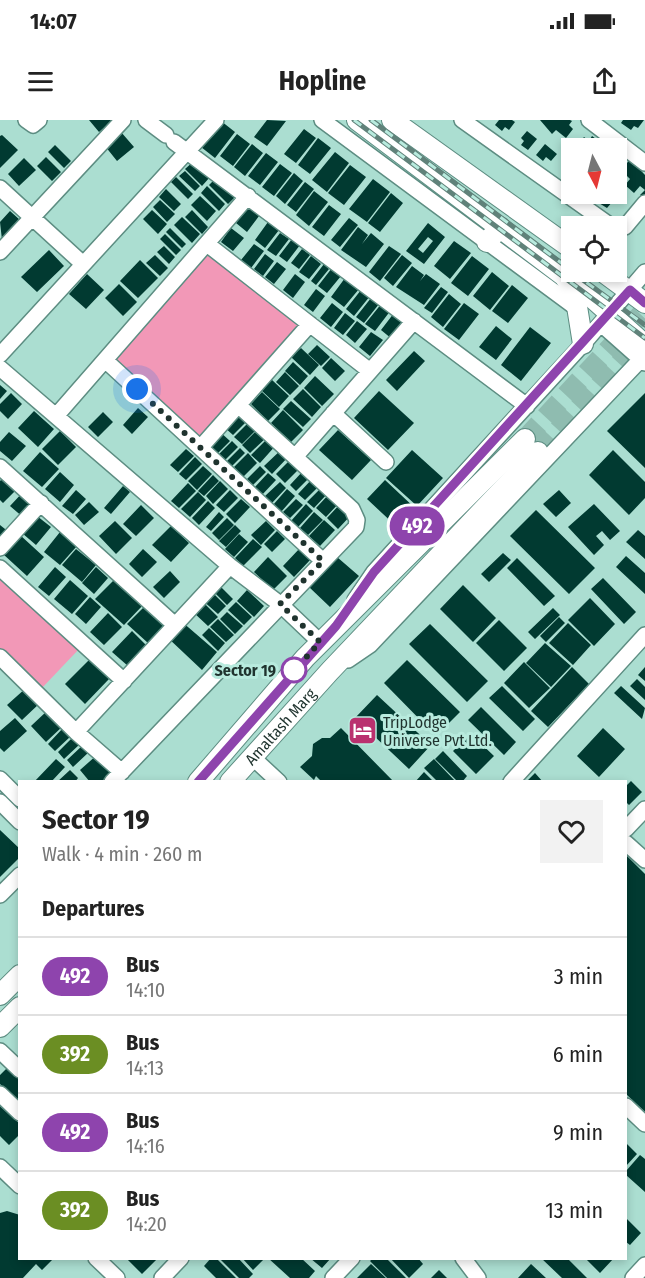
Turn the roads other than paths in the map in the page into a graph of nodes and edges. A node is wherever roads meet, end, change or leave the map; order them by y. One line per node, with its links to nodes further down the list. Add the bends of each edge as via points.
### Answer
1 (26, 120): 2 (street, via 33,125)
2 (39, 120)
3 (123, 120): 17 (street)
4 (146, 120): 11 (street)
5 (216, 120): 11 (street)
6 (322, 120): 21 (street)
7 (357, 120): 19 (main road)
8 (392, 120): 20 (main road)
9 (462, 120): 16 (street)
10 (589, 120): 12 (street)
11 (188, 152): 14 (street); 24 (street)
12 (645, 162)
13 (0, 188): 17 (street)
14 (248, 196): 22 (street); 31 (street)
15 (645, 203): 18 (street)
16 (597, 216)
17 (32, 217): 23 (street); 24 (street)
18 (627, 225)
19 (500, 227): 21 (main road); 25 (main road)
20 (561, 241)
21 (487, 242): 29 (street)
22 (207, 244): 32 (street); 36 (street)
23 (0, 252)
24 (83, 264): 34 (street)
25 (561, 273)
26 (568, 282): 29 (main road)
27 (571, 282): 30 (main road)
28 (641, 284): 30 (street)
29 (579, 310): 33 (main road)
30 (606, 318): 33 (street); 35 (main road)
31 (414, 321): 38 (street); 40 (street)
32 (310, 324): 38 (street); 39 (street)
33 (583, 344): 40 (street)
34 (0, 355)
35 (644, 355): 58 (street, via 370,645)
36 (105, 360): 42 (street); 43 (street)
37 (0, 368): 42 (street)
38 (370, 371): 41 (street)
39 (238, 405): 43 (street); 44 (street)
40 (527, 406): 54 (street, via 374,572)
41 (333, 413): 44 (street); 45 (street)
42 (56, 416): 50 (street)
43 (201, 447): 49 (street)
44 (295, 457): 49 (street, via 352,509 357,520 356,526)
45 (386, 462)
46 (2, 471): 47 (street)
47 (41, 503): 48 (street); 53 (street)
48 (0, 548)
49 (323, 561): 52 (street)
50 (230, 566): 52 (street); 53 (street)
51 (0, 568): 59 (street)
52 (280, 604): 56 (street); 62 (street)
53 (175, 625): 59 (street)
54 (336, 626): 56 (main road, Amaltash Marg); 58 (main road, Amaltash Marg, via 531,445)
55 (645, 635): 67 (street)
56 (320, 642): 64 (main road, Amaltash Marg)
57 (0, 657): 60 (street)
58 (330, 671): 61 (main road, Amaltash Marg)
59 (124, 681): 60 (street)
60 (76, 732): 62 (street)
61 (252, 757): 65 (main road, Amaltash Marg); 66 (street)
62 (117, 777)
63 (0, 780): 68 (street)
64 (200, 780)
65 (232, 780)
66 (277, 780)
67 (513, 780)
68 (18, 797)
69 (0, 802): 71 (street)
70 (645, 808): 72 (street)
71 (18, 820)
72 (627, 828)
73 (627, 844): 74 (street)
74 (645, 860)
75 (18, 876): 76 (street)
76 (0, 895)
77 (18, 977): 78 (main road)
78 (0, 995)
79 (18, 1009): 80 (main road)
80 (0, 1027)
81 (0, 1051): 82 (street)
82 (18, 1068)
83 (0, 1094): 85 (street)
84 (627, 1107): 86 (street)
85 (18, 1111)
86 (645, 1124)
87 (0, 1167): 88 (street)
88 (18, 1184)
89 (98, 1260): 94 (street)
90 (179, 1260): 95 (street)
91 (349, 1260): 96 (street)
92 (464, 1260): 97 (street)
93 (645, 1265): 98 (street)
94 (117, 1278)
95 (162, 1278)
96 (333, 1278)
97 (478, 1278)
98 (633, 1278)

